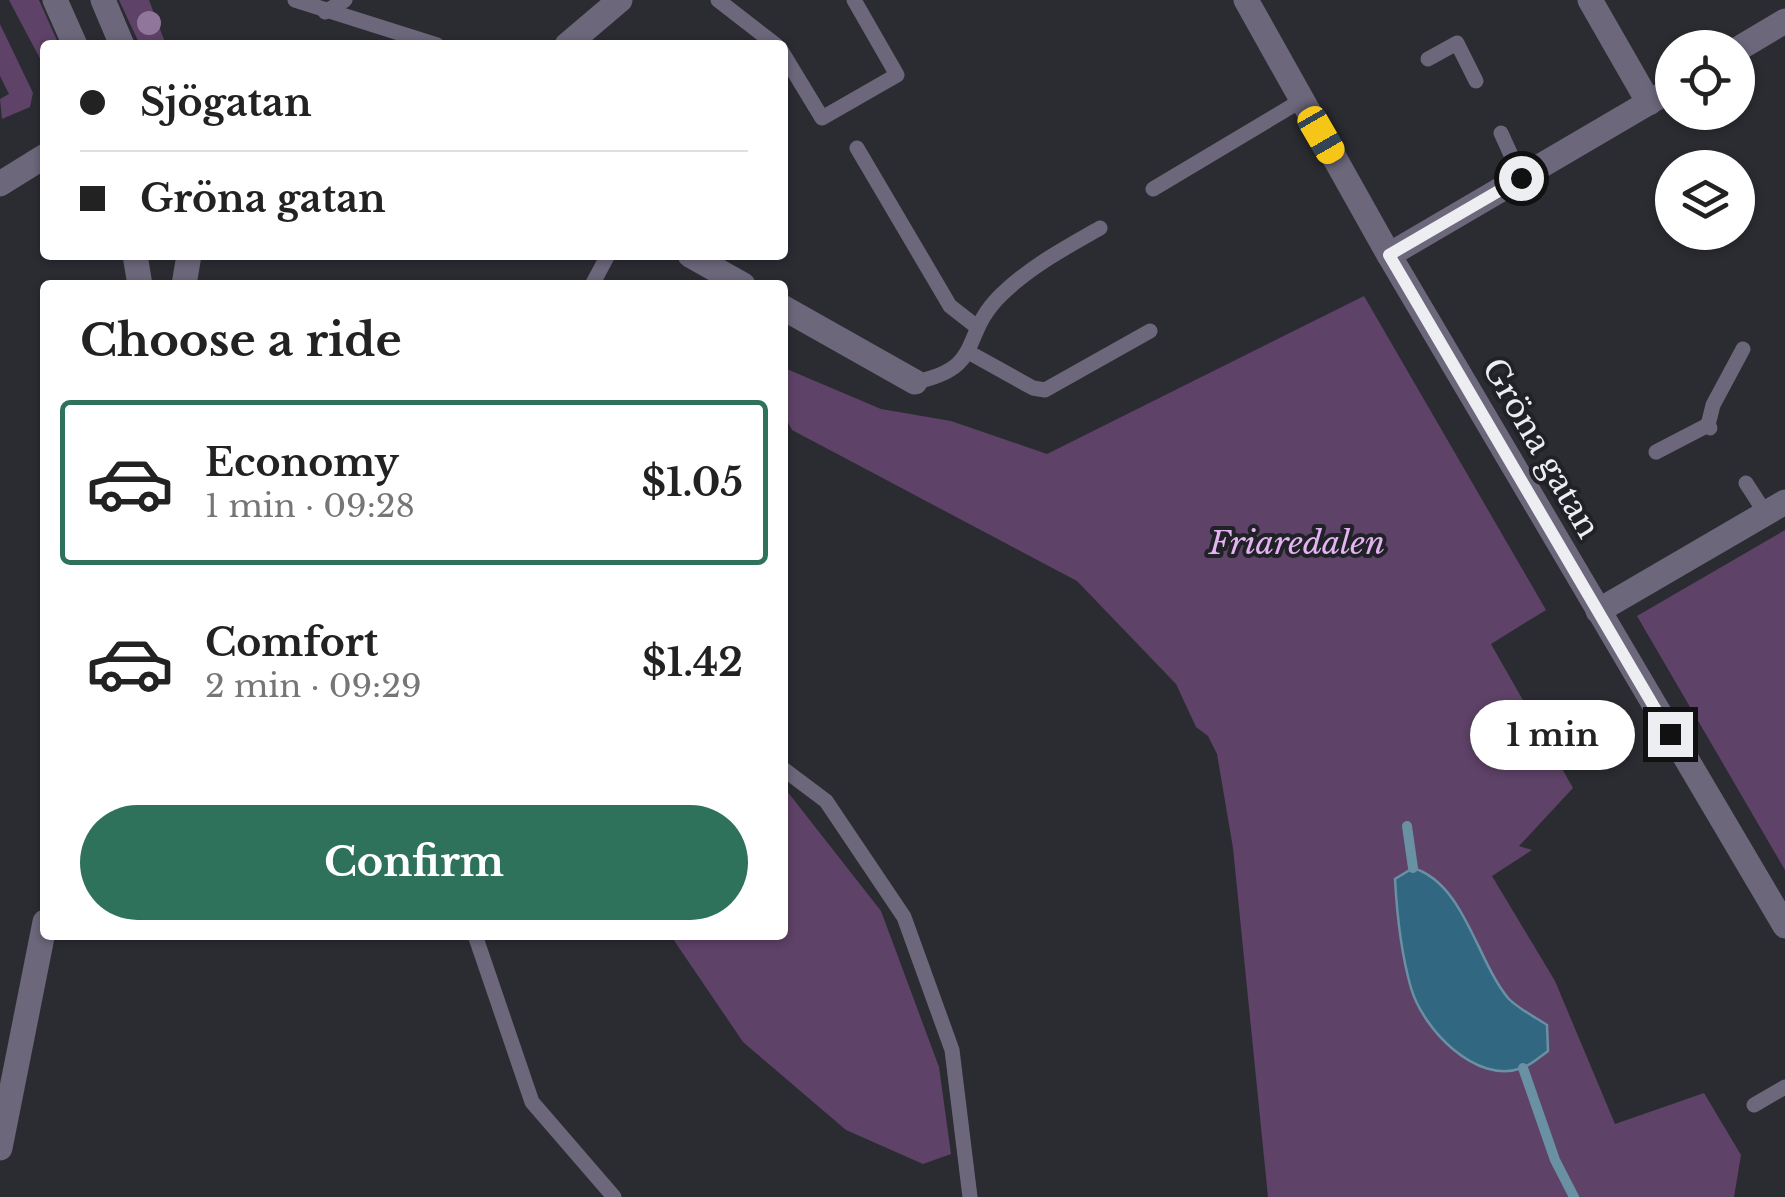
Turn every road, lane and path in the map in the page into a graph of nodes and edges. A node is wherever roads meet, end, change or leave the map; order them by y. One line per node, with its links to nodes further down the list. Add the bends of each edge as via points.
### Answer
1 (54, 0): 12 (street)
2 (103, 0): 13 (street)
3 (295, 0): 10 (lane)
4 (345, 0): 10 (lane)
5 (620, 0): 15 (street)
6 (718, 0): 16 (lane)
7 (854, 0): 19 (lane, via 897,74 822,118)
8 (1246, 0): 21 (street, Gröna gatan)
9 (1590, 0): 23 (street)
10 (325, 12): 14 (lane)
11 (1785, 21): 17 (street)
12 (73, 40)
13 (120, 40)
14 (420, 40)
15 (573, 40)
16 (770, 40)
17 (1755, 40)
18 (1428, 59): 20 (lane, via 1458,43)
19 (788, 62)
20 (1476, 81)
21 (1302, 100): 29 (lane); 31 (street, Gröna gatan)
22 (1655, 100): 23 (street)
23 (1649, 104): 27 (street)
24 (1501, 133): 27 (lane)
25 (857, 148): 35 (lane, via 950,306)
26 (40, 159): 28 (street)
27 (1521, 178): 31 (street)
28 (0, 184)
29 (1152, 189)
30 (1100, 228): 35 (lane, via 1028,270)
31 (1389, 255): 43 (street, Gröna gatan)
32 (699, 260): 33 (street)
33 (734, 280)
34 (788, 310): 39 (street)
35 (977, 327): 38 (lane)
36 (1150, 331): 38 (lane, via 1046,390)
37 (1744, 349): 40 (lane, via 1713,405 1709,427)
38 (970, 354): 39 (lane, via 955,371)
39 (915, 382)
40 (1656, 452)
41 (1746, 483): 42 (lane)
42 (1775, 508): 43 (street)
43 (1598, 611): 45 (street, Gröna gatan)
44 (788, 772): 52 (lane, via 826,801 904,917 952,1050)
45 (1785, 926)
46 (41, 940): 50 (street)
47 (477, 940): 51 (lane, via 532,1102)
48 (1785, 1087): 49 (lane)
49 (1754, 1105)
50 (0, 1148)
51 (614, 1197)
52 (970, 1197)

